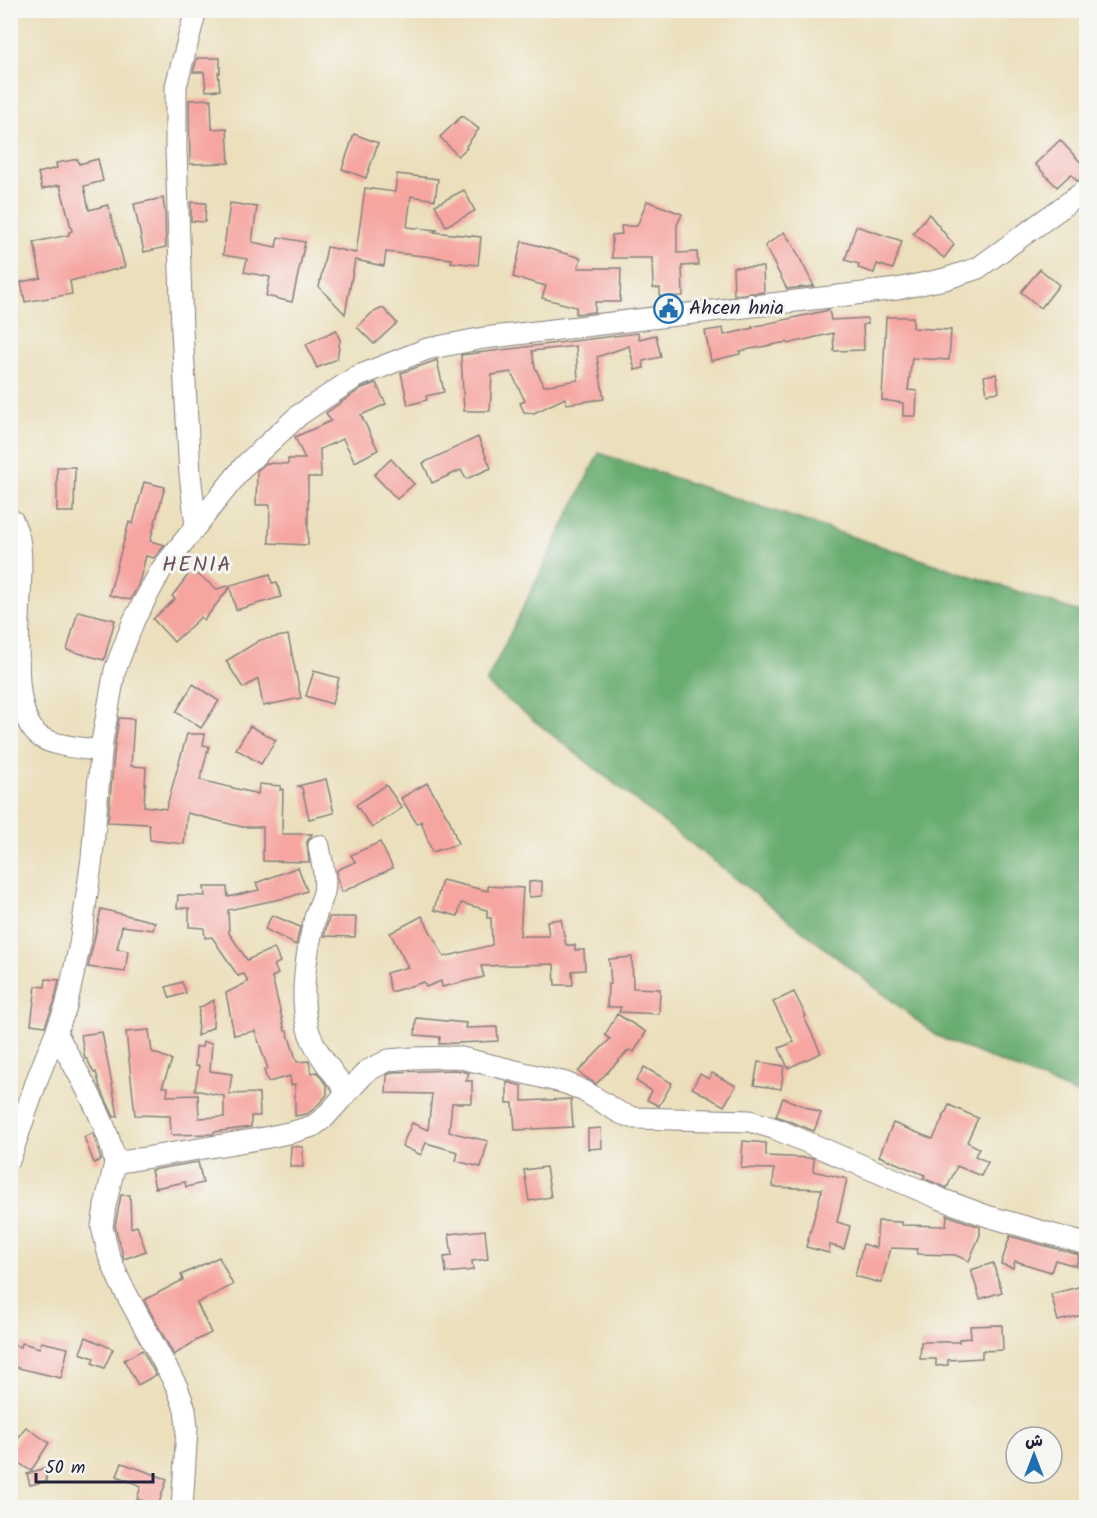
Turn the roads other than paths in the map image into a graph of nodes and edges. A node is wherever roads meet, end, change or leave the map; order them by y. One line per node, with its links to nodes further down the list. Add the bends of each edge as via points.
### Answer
1 (196, 10): 4 (street, via 176,86 176,149 182,330)
2 (1086, 190): 4 (street, via 978,268 945,279 897,289 484,338 427,349 356,377 299,415 244,465)
3 (13, 521): 5 (street, via 21,559 16,669 22,715 31,730 43,738)
4 (196, 526): 5 (street, via 161,570 134,620 115,670)
5 (101, 751): 7 (street, via 80,944 66,1007)
6 (319, 846): 8 (street, via 324,892 313,926 304,1004 314,1044)
7 (56, 1032): 9 (street); 10 (street, via 106,1128)
8 (347, 1092): 10 (street, via 313,1126); 11 (street, via 367,1071 389,1060 457,1057 566,1083 634,1118 750,1121 959,1206)
9 (10, 1158)
10 (115, 1163): 12 (street, via 102,1227 120,1282 185,1408)
11 (1086, 1244)
12 (182, 1508)

